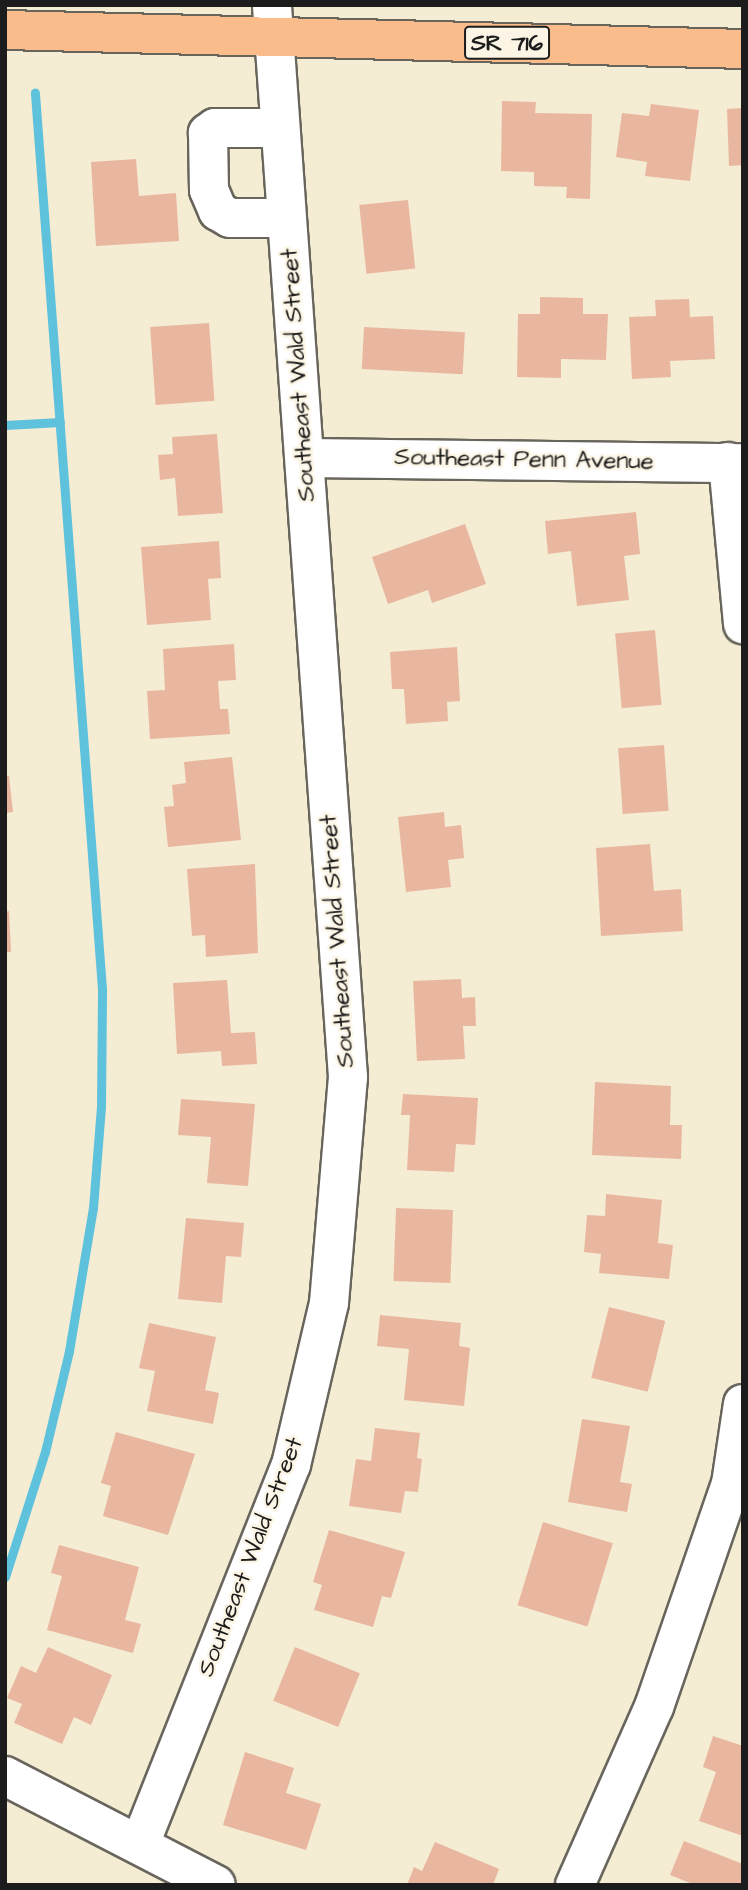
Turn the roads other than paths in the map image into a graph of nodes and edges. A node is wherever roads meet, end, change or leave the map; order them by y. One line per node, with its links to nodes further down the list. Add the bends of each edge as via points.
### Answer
1 (272, 21): 2 (main road, SR 716); 3 (main road, SR 716); 4 (street, Southeast Wald Street)
2 (5, 30)
3 (743, 49)
4 (279, 128): 5 (street, Southeast Wald Street); 5 (street, via 215,128 208,133 209,190 218,211 230,218)
5 (286, 218): 6 (street, Southeast Wald Street)
6 (306, 457): 7 (street, Southeast Penn Avenue); 11 (street, Southeast Wald Street, via 348,1077 330,1303 291,1465)
7 (735, 462): 8 (street)
8 (743, 624)
9 (743, 1404): 13 (street, via 730,1484 654,1707)
10 (5, 1776): 11 (street)
11 (140, 1844): 12 (street)
12 (216, 1885)
13 (575, 1885)

